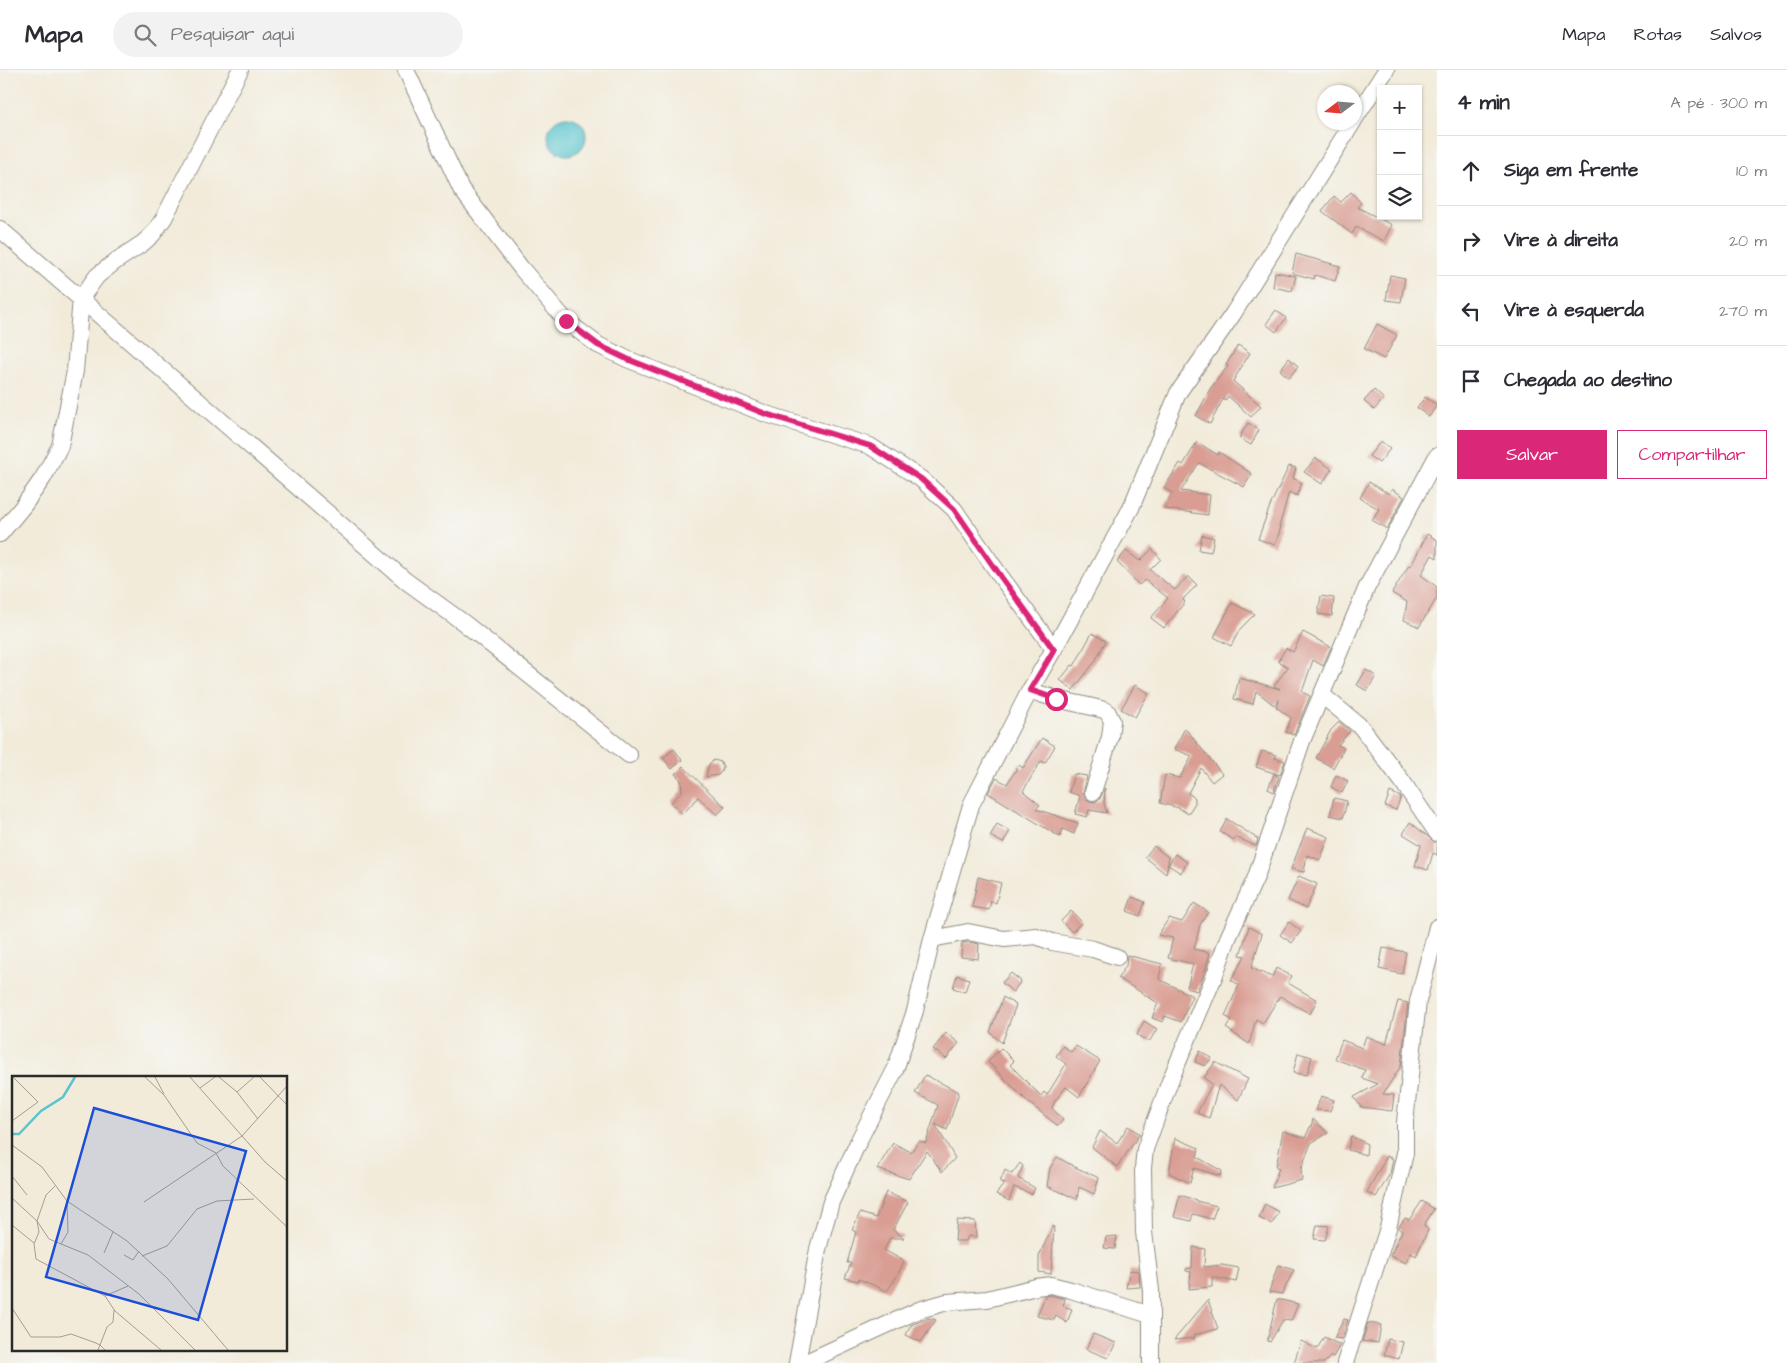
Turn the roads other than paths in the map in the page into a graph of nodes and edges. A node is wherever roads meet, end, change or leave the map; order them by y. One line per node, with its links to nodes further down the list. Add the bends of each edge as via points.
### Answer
1 (240, 70): 7 (street, via 164,218 143,243 97,276)
2 (406, 70): 10 (street, via 461,189 566,321 598,345 627,359 766,414 870,446 921,479 954,509)
3 (1386, 70): 4 (street)
4 (1362, 108)
5 (1348, 130): 10 (street, via 1233,314 1178,393 1131,508)
6 (0, 229): 7 (street)
7 (80, 298): 9 (street, via 75,371 60,446 43,478); 13 (street, via 406,582 464,623)
8 (1437, 456): 12 (street, via 1366,587)
9 (0, 534)
10 (1054, 650): 11 (street)
11 (1030, 690): 14 (street, via 1107,711 1112,721 1111,729); 17 (street, via 971,805)
12 (1322, 695): 15 (street, via 1361,727); 20 (street, via 1302,741 1256,876 1228,938 1145,1149 1144,1232 1151,1291)
13 (629, 755)
14 (1093, 792)
15 (1437, 833)
16 (1437, 927): 18 (street)
17 (932, 939): 19 (street, via 968,932 1004,939 1036,936); 21 (street, via 915,1011 895,1070 831,1202 818,1249)
18 (1434, 950): 24 (street, via 1418,1001 1405,1122 1405,1153 1388,1228)
19 (1117, 957)
20 (1150, 1315): 22 (street, via 1064,1289 1036,1287 987,1300 947,1302 919,1310); 23 (street)
21 (796, 1363)
22 (804, 1363)
23 (1150, 1363)
24 (1346, 1363)

